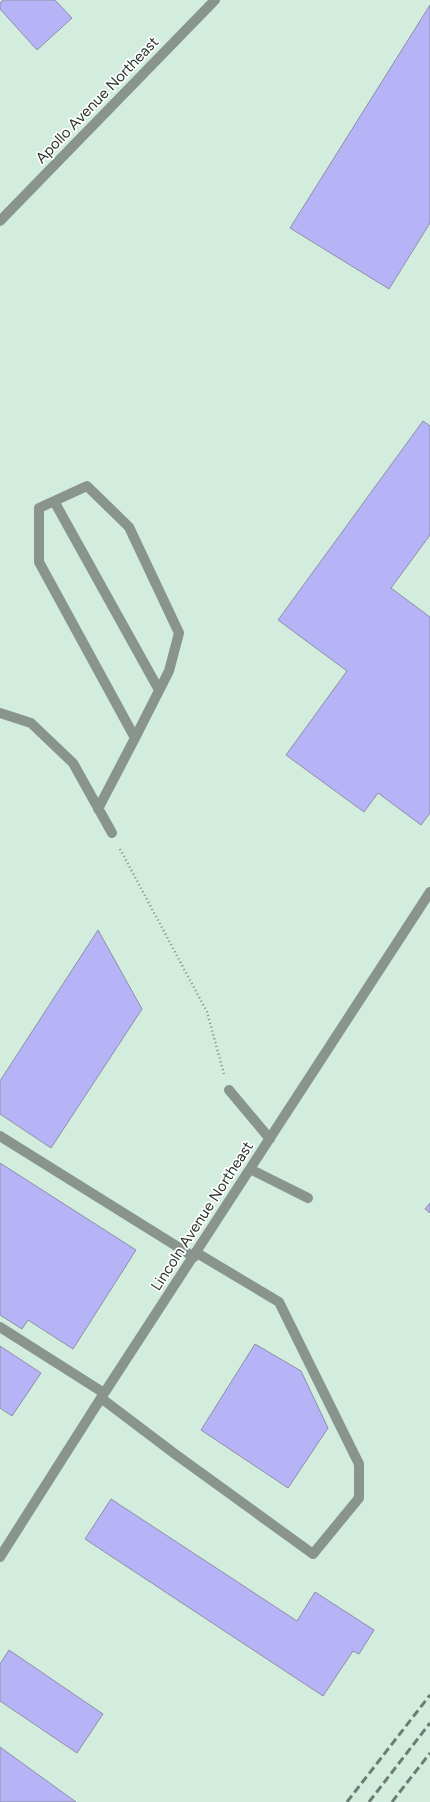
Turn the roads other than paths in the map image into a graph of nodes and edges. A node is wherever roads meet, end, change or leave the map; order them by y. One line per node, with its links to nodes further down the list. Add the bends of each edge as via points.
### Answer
1 (215, 0): 2 (street, Apollo Avenue Northeast)
2 (0, 221)
3 (54, 501): 4 (street); 4 (street, via 87,486 129,527 179,633 169,671); 6 (street, via 39,508 39,562)
4 (159, 690): 6 (street)
5 (0, 713): 7 (street, via 31,723 73,763)
6 (135, 738): 7 (street)
7 (98, 809): 8 (street)
8 (112, 833)
9 (430, 892): 12 (street, Lincoln Avenue Northeast)
10 (229, 1090): 12 (street)
11 (0, 1136): 15 (street)
12 (270, 1139): 13 (street, Lincoln Avenue Northeast)
13 (250, 1169): 14 (street); 15 (street, Lincoln Avenue Northeast)
14 (308, 1198)
15 (195, 1255): 17 (street, Lincoln Avenue Northeast); 17 (street, via 279,1302 358,1464 359,1498 313,1554 175,1454)
16 (0, 1328): 17 (street)
17 (103, 1395): 18 (street, Lincoln Avenue Northeast)
18 (0, 1557)

